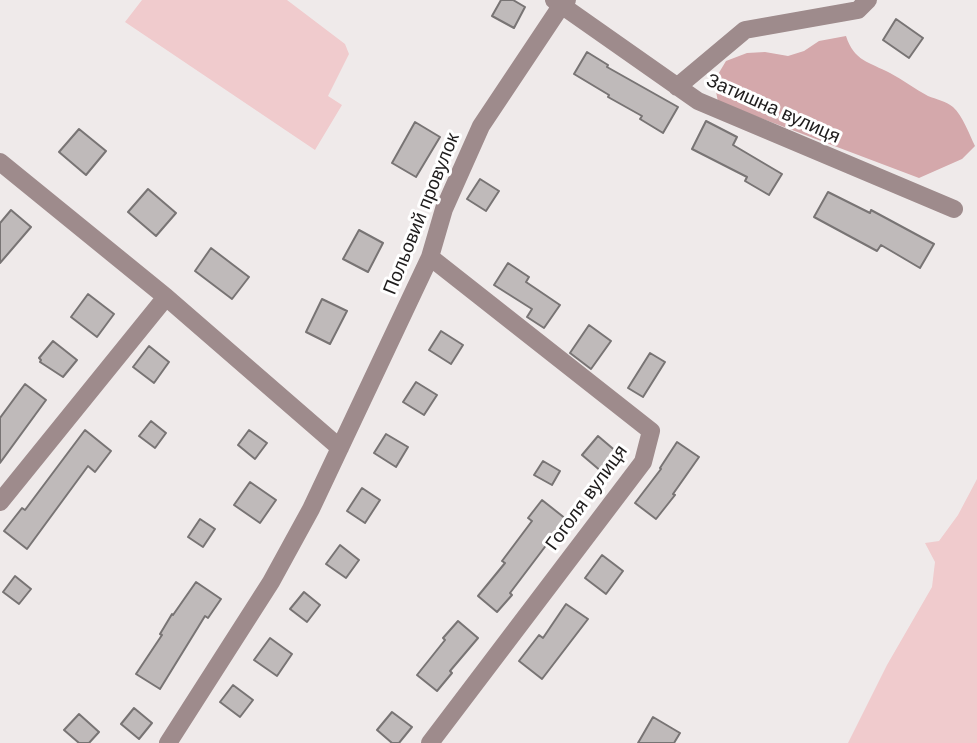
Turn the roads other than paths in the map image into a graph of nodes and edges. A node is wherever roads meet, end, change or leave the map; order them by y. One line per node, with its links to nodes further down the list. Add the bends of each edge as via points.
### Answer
1 (868, 0): 3 (street, via 858,10 745,30)
2 (561, 2): 3 (street, Затишна вулиця); 6 (street, Польовий провулок, via 481,126 443,209)
3 (677, 86): 5 (street, Затишна вулиця, via 698,101)
4 (0, 162): 7 (street)
5 (954, 209)
6 (430, 257): 8 (street, Польовий провулок); 11 (street, Гоголя вулиця, via 651,431 643,461)
7 (166, 297): 8 (street); 9 (street)
8 (340, 448): 10 (street, Польовий провулок, via 271,582)
9 (0, 502)
10 (168, 743)
11 (430, 743)

